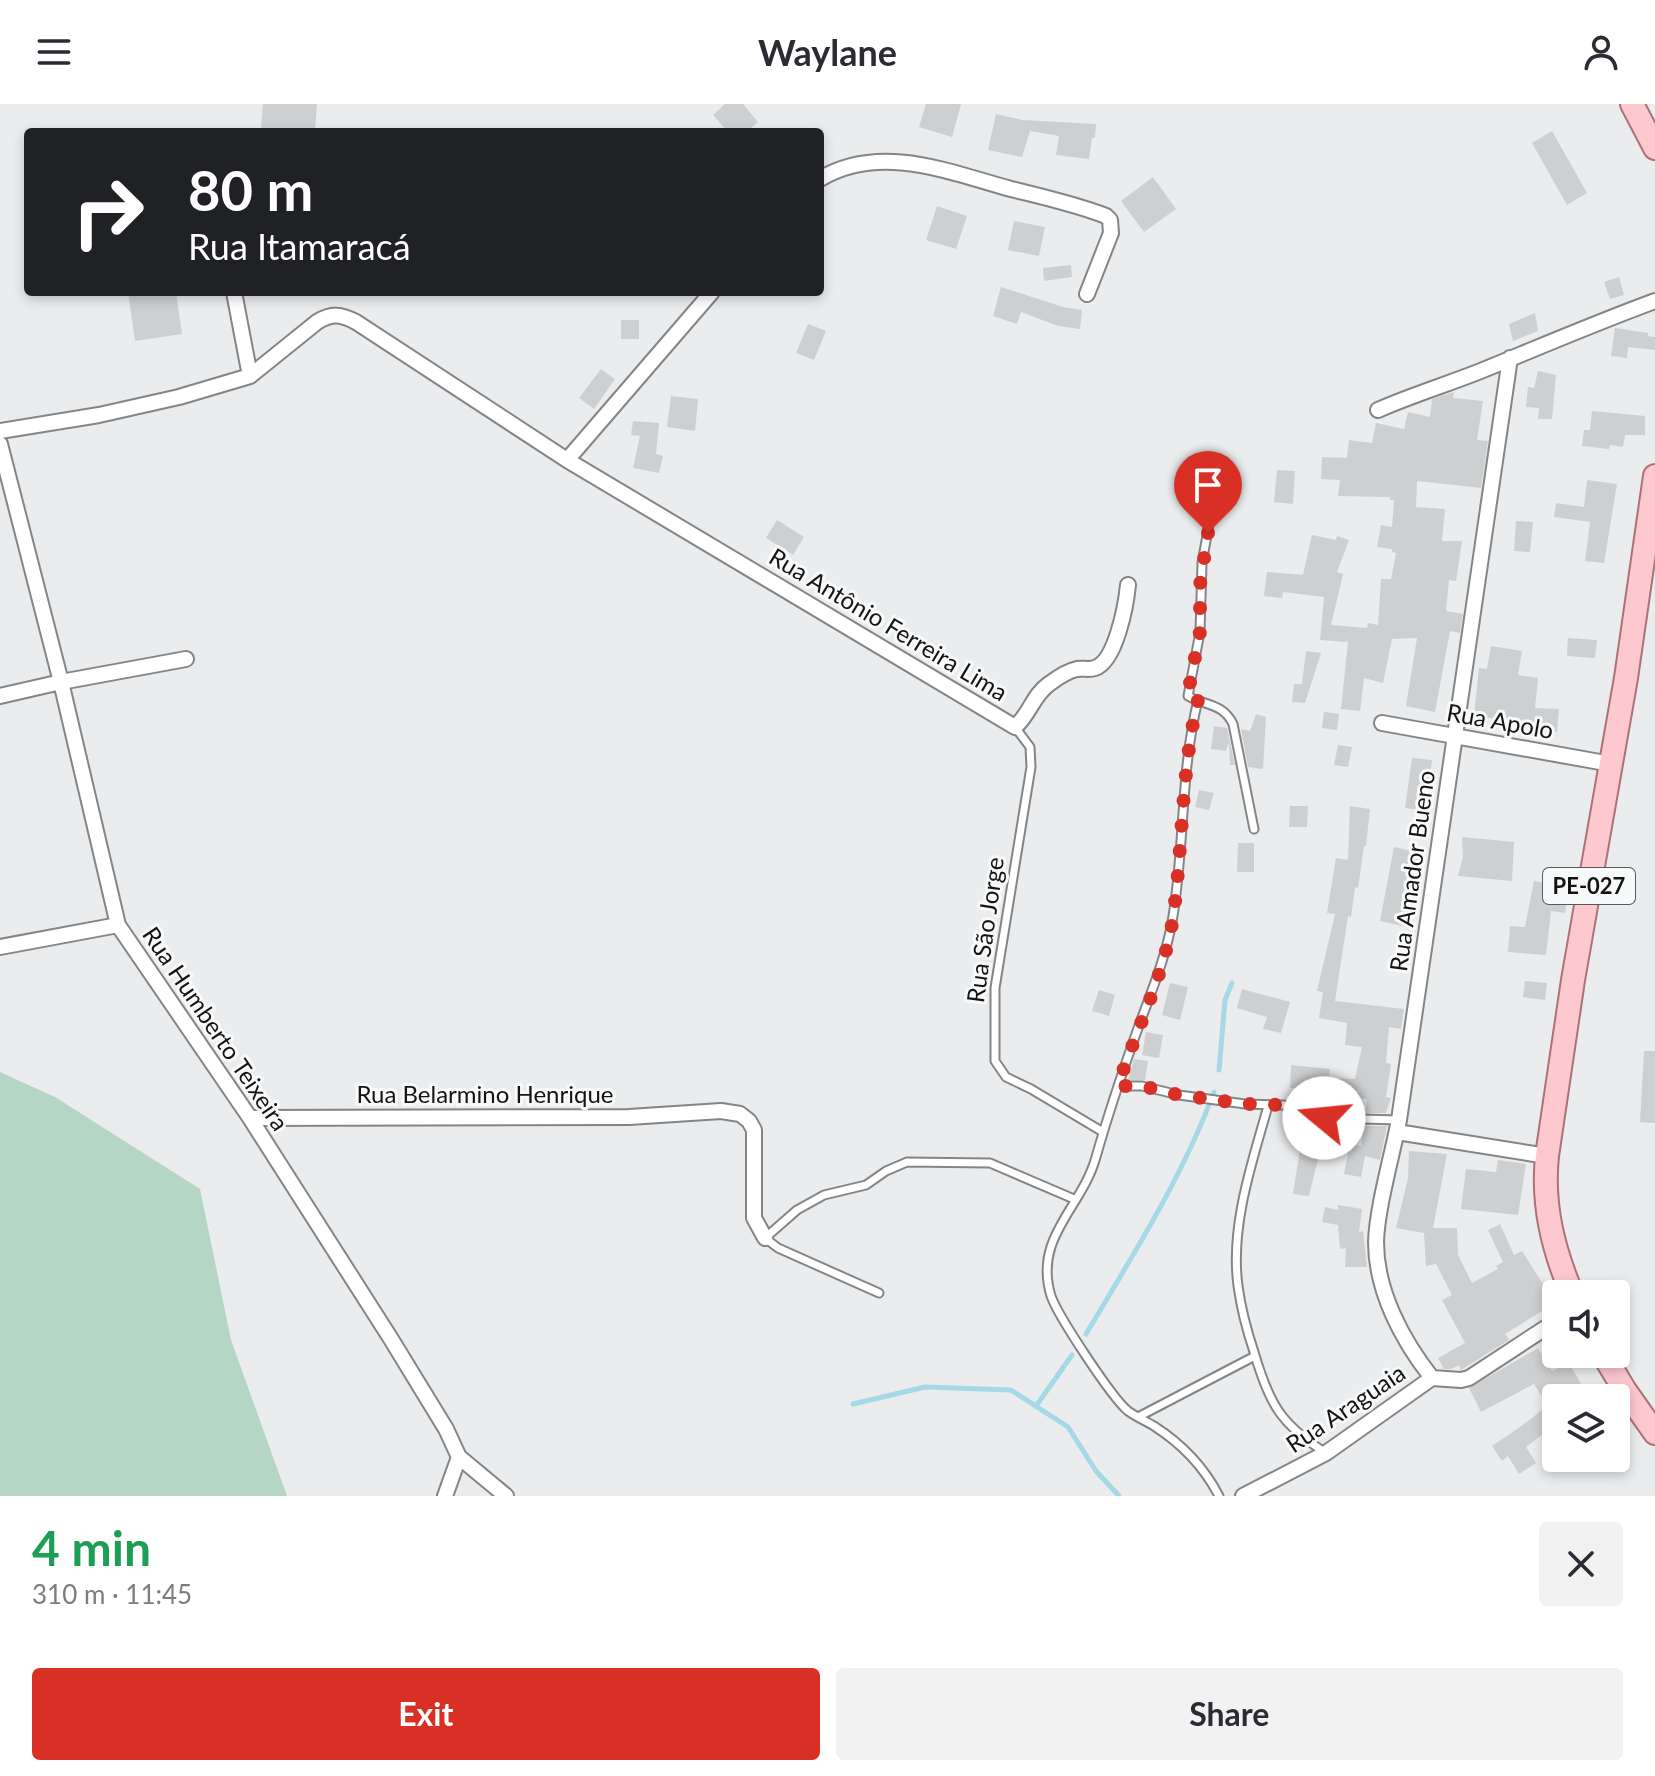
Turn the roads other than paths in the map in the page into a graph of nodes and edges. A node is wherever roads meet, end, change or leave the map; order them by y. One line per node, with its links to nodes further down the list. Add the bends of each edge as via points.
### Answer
1 (1632, 104): 2 (main road)
2 (1655, 148)
3 (824, 177): 4 (street, via 856,164 924,165 1106,216 1111,233)
4 (1087, 294)
5 (235, 296): 9 (street)
6 (709, 296): 13 (street)
7 (1655, 301): 8 (street)
8 (1510, 358): 10 (street); 23 (street, Rua Amador Bueno)
9 (250, 376): 11 (street, via 99,415); 13 (street, Rua Antônio Ferreira Lima, via 317,322 340,315)
10 (1378, 410)
11 (0, 431)
12 (0, 444): 18 (street, Rua Humberto Teixeira)
13 (567, 460): 22 (street, Rua Antônio Ferreira Lima)
14 (1654, 486): 24 (main road, PE-027)
15 (1211, 513): 20 (lane, via 1202,563 1200,632 1188,693)
16 (1128, 585): 22 (street, Rua Antônio Ferreira Lima, via 1107,661 1069,671 1048,684)
17 (186, 659): 18 (street)
18 (61, 682): 19 (street); 26 (street, Rua Humberto Teixeira)
19 (0, 696)
20 (1195, 699): 25 (lane, via 1229,715); 28 (lane, via 1172,920 1163,963)
21 (1382, 723): 23 (street, Rua Apolo)
22 (1015, 727): 32 (lane, Rua São Jorge, via 1030,747 1031,767 995,988 995,1061 1006,1077)
23 (1455, 735): 24 (street, Rua Apolo); 31 (street, Rua Amador Bueno)
24 (1611, 764): 33 (main road, PE-027)
25 (1254, 829)
26 (118, 925): 27 (street); 30 (street, Rua Humberto Teixeira)
27 (0, 947)
28 (1118, 1086): 29 (lane); 32 (lane)
29 (1268, 1106): 31 (lane); 39 (lane, via 1238,1232 1238,1287)
30 (250, 1118): 35 (street, Rua Belarmino Henrique, via 740,1114 752,1125 754,1218); 45 (street, Rua Humberto Teixeira, via 391,1339)
31 (1398, 1126): 33 (street); 41 (street, Rua Amador Bueno, via 1376,1242 1379,1268 1408,1344)
32 (1103, 1132): 34 (lane, via 1092,1170)
33 (1547, 1156): 36 (main road, PE-027, via 1547,1212)
34 (1074, 1199): 35 (lane, via 990,1163 907,1162 866,1185 824,1195); 42 (lane, via 1053,1236 1048,1281 1057,1311 1111,1392)
35 (765, 1238): 37 (lane)
36 (1566, 1280)
37 (879, 1293)
38 (1542, 1330): 41 (street, Rua Araguaia, via 1474,1376)
39 (1255, 1356): 42 (lane); 44 (lane, via 1282,1417)
40 (1611, 1368): 43 (main road)
41 (1432, 1378): 44 (street, Rua Araguaia)
42 (1138, 1417): 48 (lane, via 1193,1457)
43 (1655, 1433)
44 (1326, 1453): 49 (street, Rua Araguaia)
45 (459, 1457): 46 (street); 47 (street, Rua Humberto Teixeira)
46 (445, 1496)
47 (506, 1496)
48 (1219, 1496)
49 (1243, 1496)

